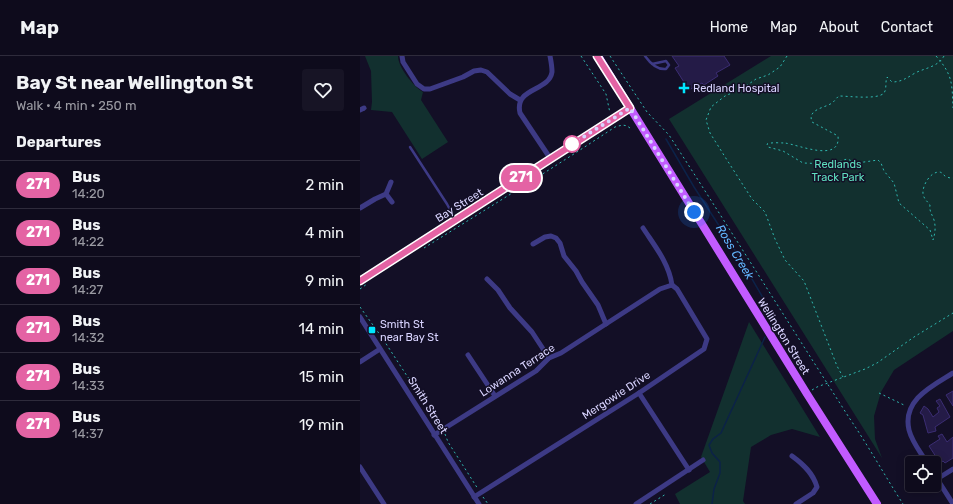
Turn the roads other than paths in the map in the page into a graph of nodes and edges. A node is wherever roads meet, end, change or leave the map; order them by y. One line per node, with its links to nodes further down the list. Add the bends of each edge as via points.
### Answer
1 (402, 56): 6 (street, via 417,84 424,89 481,70)
2 (550, 56): 6 (street, via 550,77)
3 (598, 56): 7 (main road, Wellington Street)
4 (645, 56): 5 (lane)
5 (652, 64): 5 (lane, via 666,61 669,65 663,70)
6 (520, 100): 9 (street, via 520,113)
7 (630, 108): 9 (street, Bay Street); 43 (main road, Wellington Street)
8 (410, 147): 14 (lane)
9 (550, 158): 14 (street, Bay Street)
10 (391, 182): 11 (street)
11 (386, 194): 12 (street); 13 (street)
12 (392, 202)
13 (360, 208)
14 (455, 220): 18 (street, Bay Street)
15 (643, 228): 19 (street, via 662,257)
16 (533, 244): 21 (street, via 544,237 556,238 564,256 598,305)
17 (487, 279): 24 (street, via 532,332)
18 (360, 281)
19 (672, 285): 21 (street, Lowanna Terrace, via 660,289); 27 (street, Mergowie Drive, via 677,289 707,339 704,349)
20 (360, 317): 22 (street, Smith Street)
21 (606, 324): 24 (street, Lowanna Terrace)
22 (380, 349): 25 (street); 29 (street, Smith Street)
23 (468, 355): 28 (street)
24 (549, 358): 28 (street, Lowanna Terrace, via 536,370)
25 (360, 362)
26 (953, 373): 31 (street, via 924,391 916,398 911,408 909,431)
27 (639, 392): 35 (street); 38 (street, Mergowie Drive)
28 (494, 396): 29 (street, Lowanna Terrace)
29 (434, 435): 38 (street, Smith Street)
30 (792, 456): 42 (street, via 806,466 817,487 813,493)
31 (923, 456)
32 (703, 460): 35 (street)
33 (360, 467): 39 (street)
34 (953, 469): 36 (street)
35 (689, 470): 41 (street)
36 (941, 476)
37 (941, 485): 44 (street)
38 (474, 497): 40 (street, Smith Street)
39 (384, 504)
40 (479, 504)
41 (636, 504)
42 (796, 504)
43 (877, 504)
44 (953, 504)

